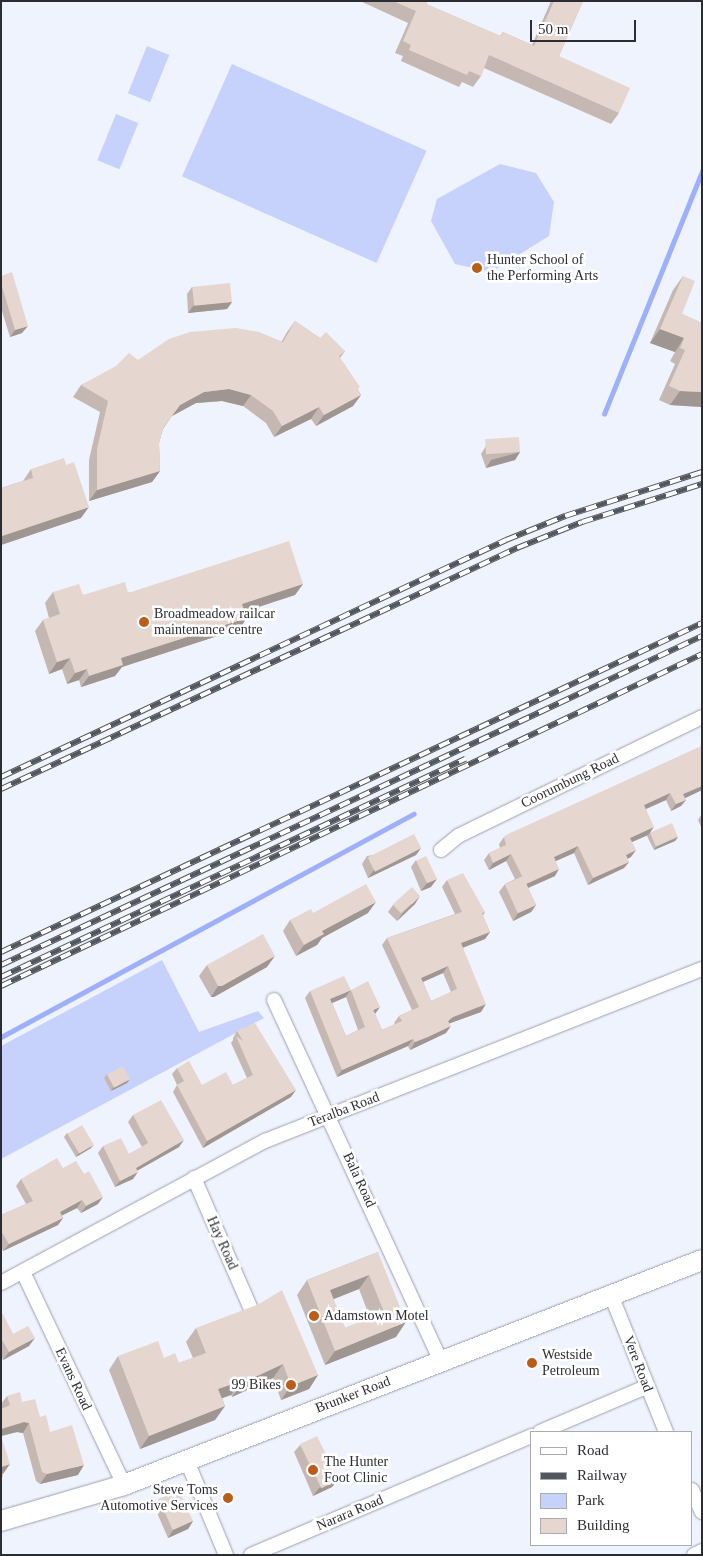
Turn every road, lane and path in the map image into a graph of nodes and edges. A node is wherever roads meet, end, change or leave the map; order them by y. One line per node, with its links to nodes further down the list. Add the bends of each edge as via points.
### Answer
1 (702, 717): 2 (street, Coorumbung Road, via 458,836)
2 (441, 850)
3 (702, 969): 5 (street, Teralba Road)
4 (274, 1000): 5 (street, Bala Road)
5 (330, 1115): 6 (street, Teralba Road, via 265,1140); 12 (street, Bala Road)
6 (194, 1178): 8 (street, Teralba Road); 11 (street, Hay Road)
7 (702, 1260): 10 (main road, Brunker Road)
8 (23, 1272): 9 (street, Teralba Road); 18 (street, Evans Road)
9 (1, 1283)
10 (611, 1295): 12 (main road, Brunker Road); 13 (street, Vere Road)
11 (250, 1306)
12 (441, 1361): 17 (main road, Brunker Road)
13 (646, 1387): 14 (street); 15 (street, Vere Road)
14 (542, 1431)
15 (666, 1431)
16 (530, 1437): 24 (street, Narara Road)
17 (186, 1461): 18 (main road, Brunker Road); 23 (street)
18 (124, 1485): 21 (main road, Brunker Road)
19 (693, 1492): 20 (street)
20 (702, 1512)
21 (1, 1521)
22 (702, 1551): 25 (street)
23 (226, 1555)
24 (251, 1555)
25 (694, 1555)

